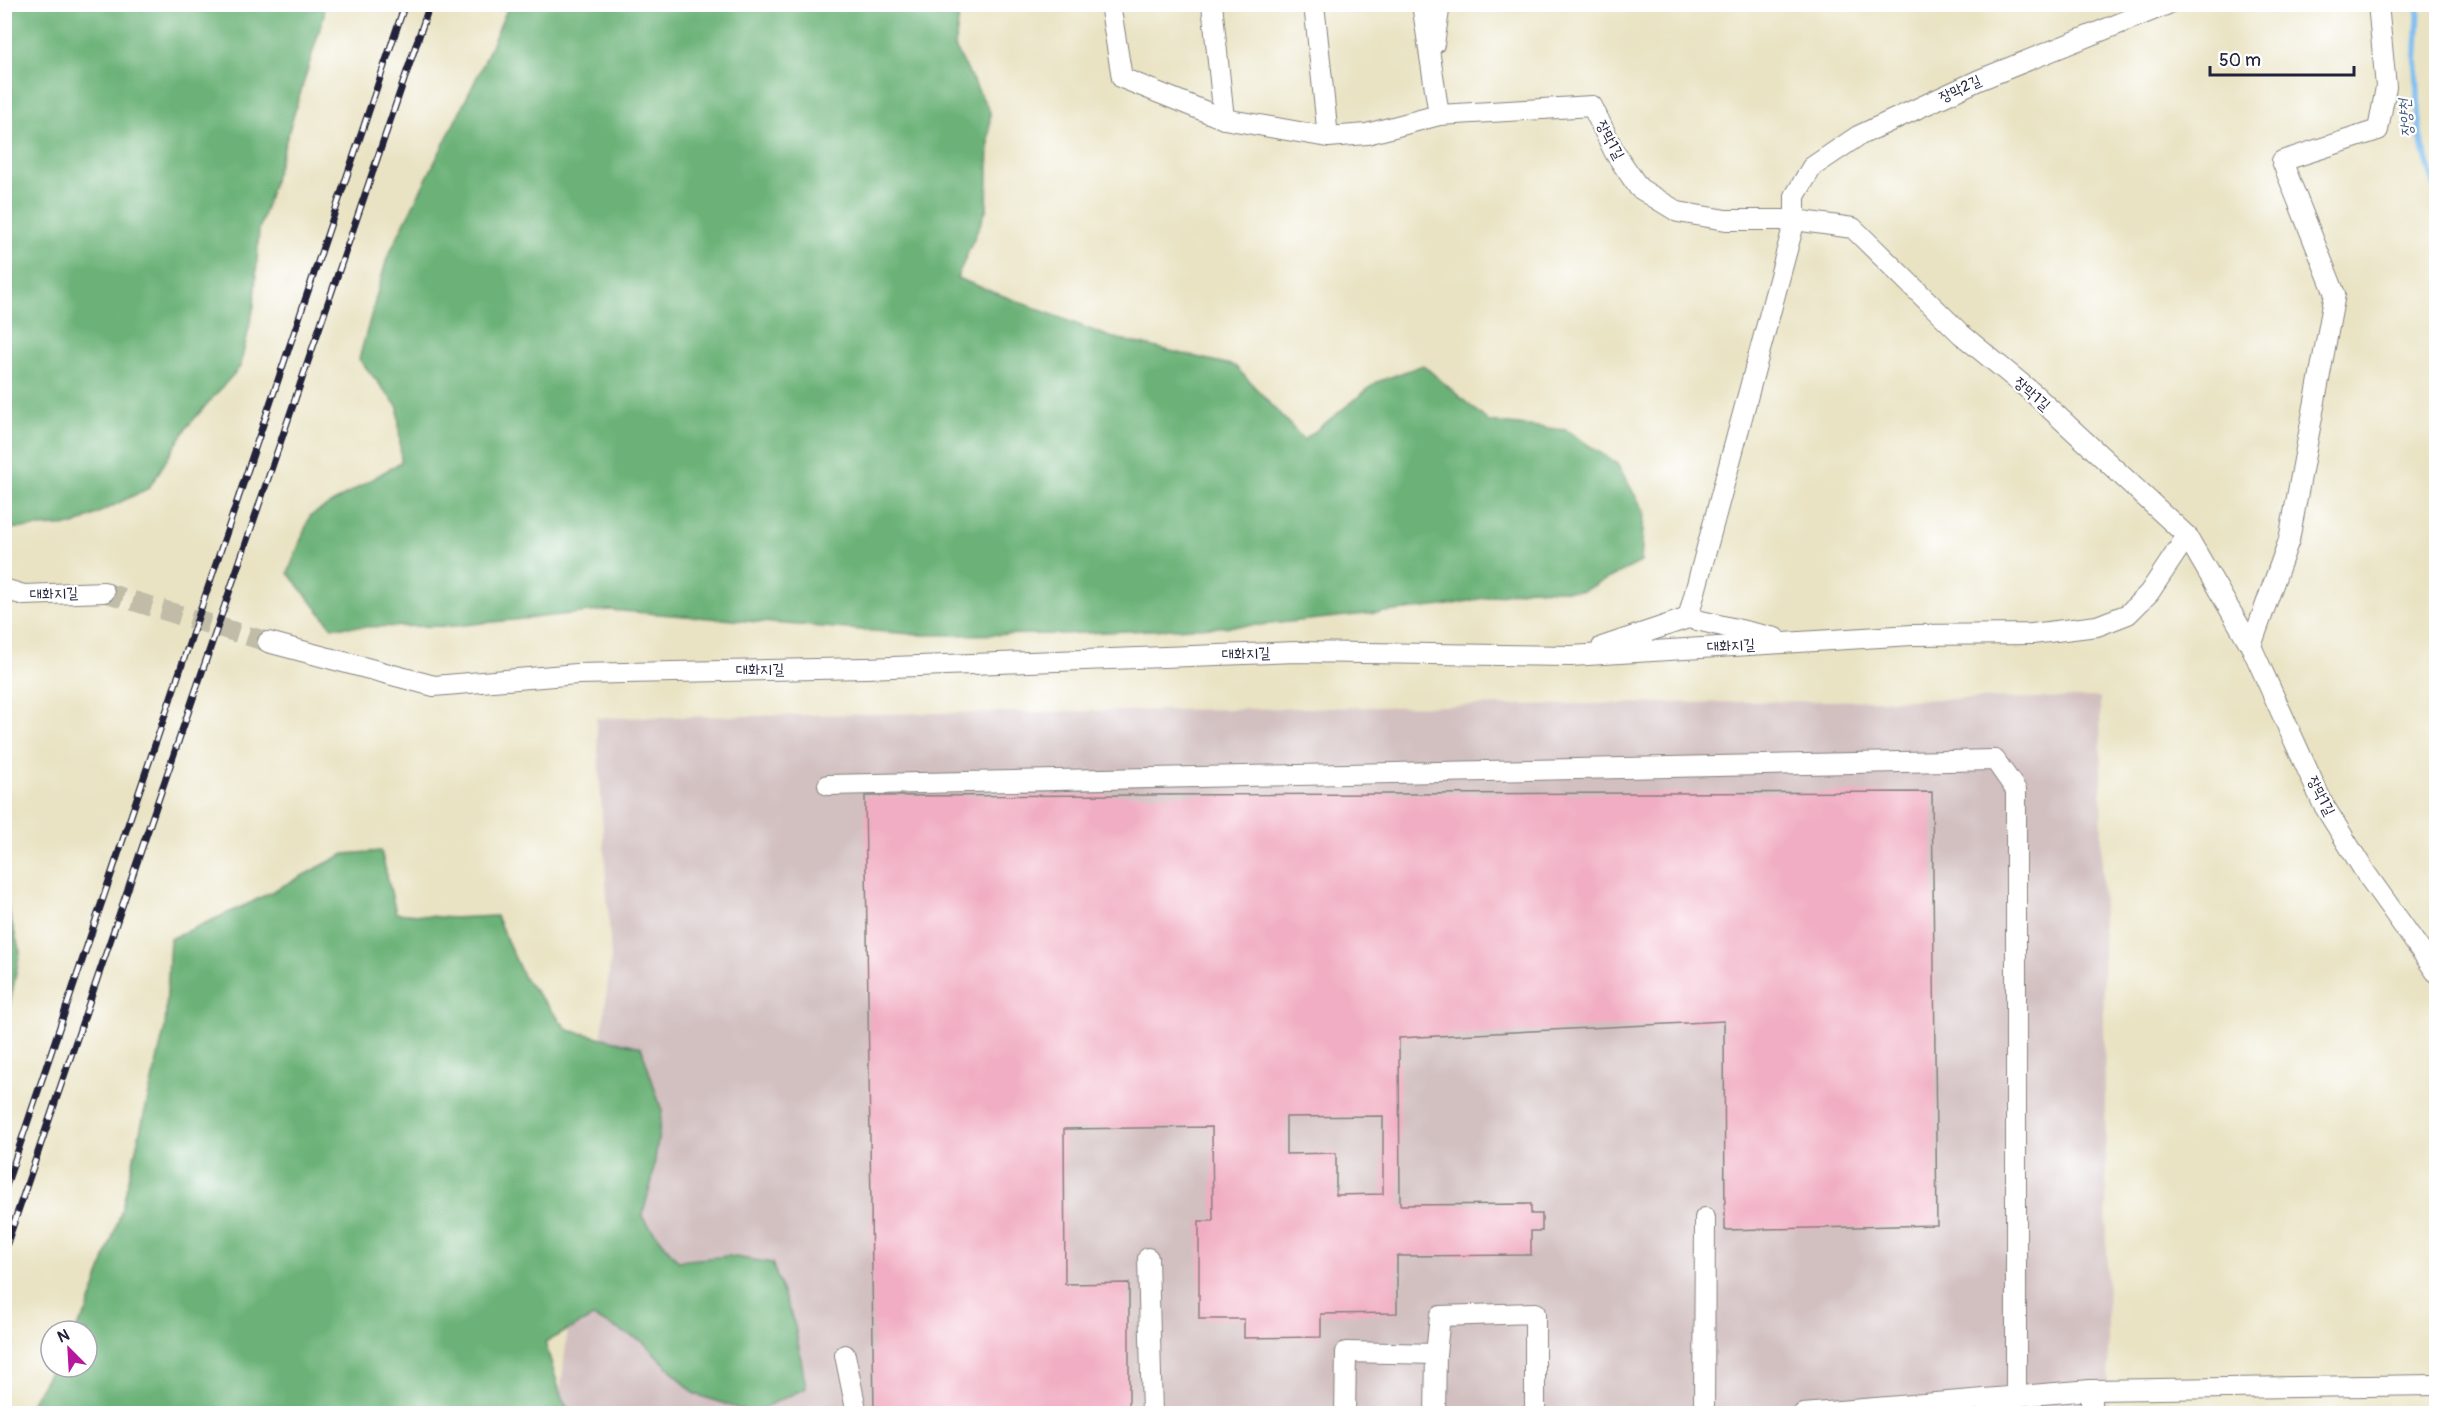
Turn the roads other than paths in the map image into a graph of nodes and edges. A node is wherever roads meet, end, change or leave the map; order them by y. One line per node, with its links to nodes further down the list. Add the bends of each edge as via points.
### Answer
1 (1110, 4): 10 (street, 장막1길, via 1122,78)
2 (1212, 4): 10 (street)
3 (1314, 4): 11 (street)
4 (1422, 4): 8 (street)
5 (1440, 4): 8 (street)
6 (2168, 4): 12 (street, 장막2길, via 1979,80 1858,136 1812,167 1795,196)
7 (2378, 4): 19 (street, via 2386,87 2378,130 2282,161 2335,294 2289,540)
8 (1431, 64): 9 (street)
9 (1439, 115): 11 (street, 장막1길, via 1367,134); 12 (street, 장막1길, via 1592,106 1615,153 1639,188 1678,212 1726,220)
10 (1224, 119): 11 (street, 장막1길)
11 (1328, 137)
12 (1795, 220): 13 (street, 장막1길, via 1853,228 1961,334 2034,394); 16 (street, 장막2길)
13 (2187, 536): 18 (street, 대화지길, via 2149,593 2128,614 2097,626 2032,634); 19 (street, 장막1길)
14 (4, 589): 15 (street, 대화지길, via 24,595)
15 (104, 592)
16 (1688, 618): 18 (street); 20 (street)
17 (268, 642): 20 (street, 대화지길, via 434,686 578,674 878,668 1297,652)
18 (1792, 642): 20 (street, 대화지길)
19 (2251, 646): 22 (street, 장막1길, via 2323,804 2365,873)
20 (1571, 656)
21 (828, 785): 29 (street, via 1995,760 2016,790)
22 (2436, 972)
23 (1705, 1218): 35 (street)
24 (1148, 1258): 31 (street)
25 (845, 1354): 30 (street)
26 (1436, 1354): 32 (street, via 1346,1352); 33 (street); 34 (street, via 1440,1316 1534,1313)
27 (2436, 1385): 28 (street)
28 (2091, 1390): 29 (street); 37 (street)
29 (2016, 1395): 36 (street)
30 (857, 1413)
31 (1152, 1413)
32 (1345, 1413)
33 (1435, 1413)
34 (1535, 1413)
35 (1704, 1413)
36 (1803, 1413)
37 (2091, 1413)

